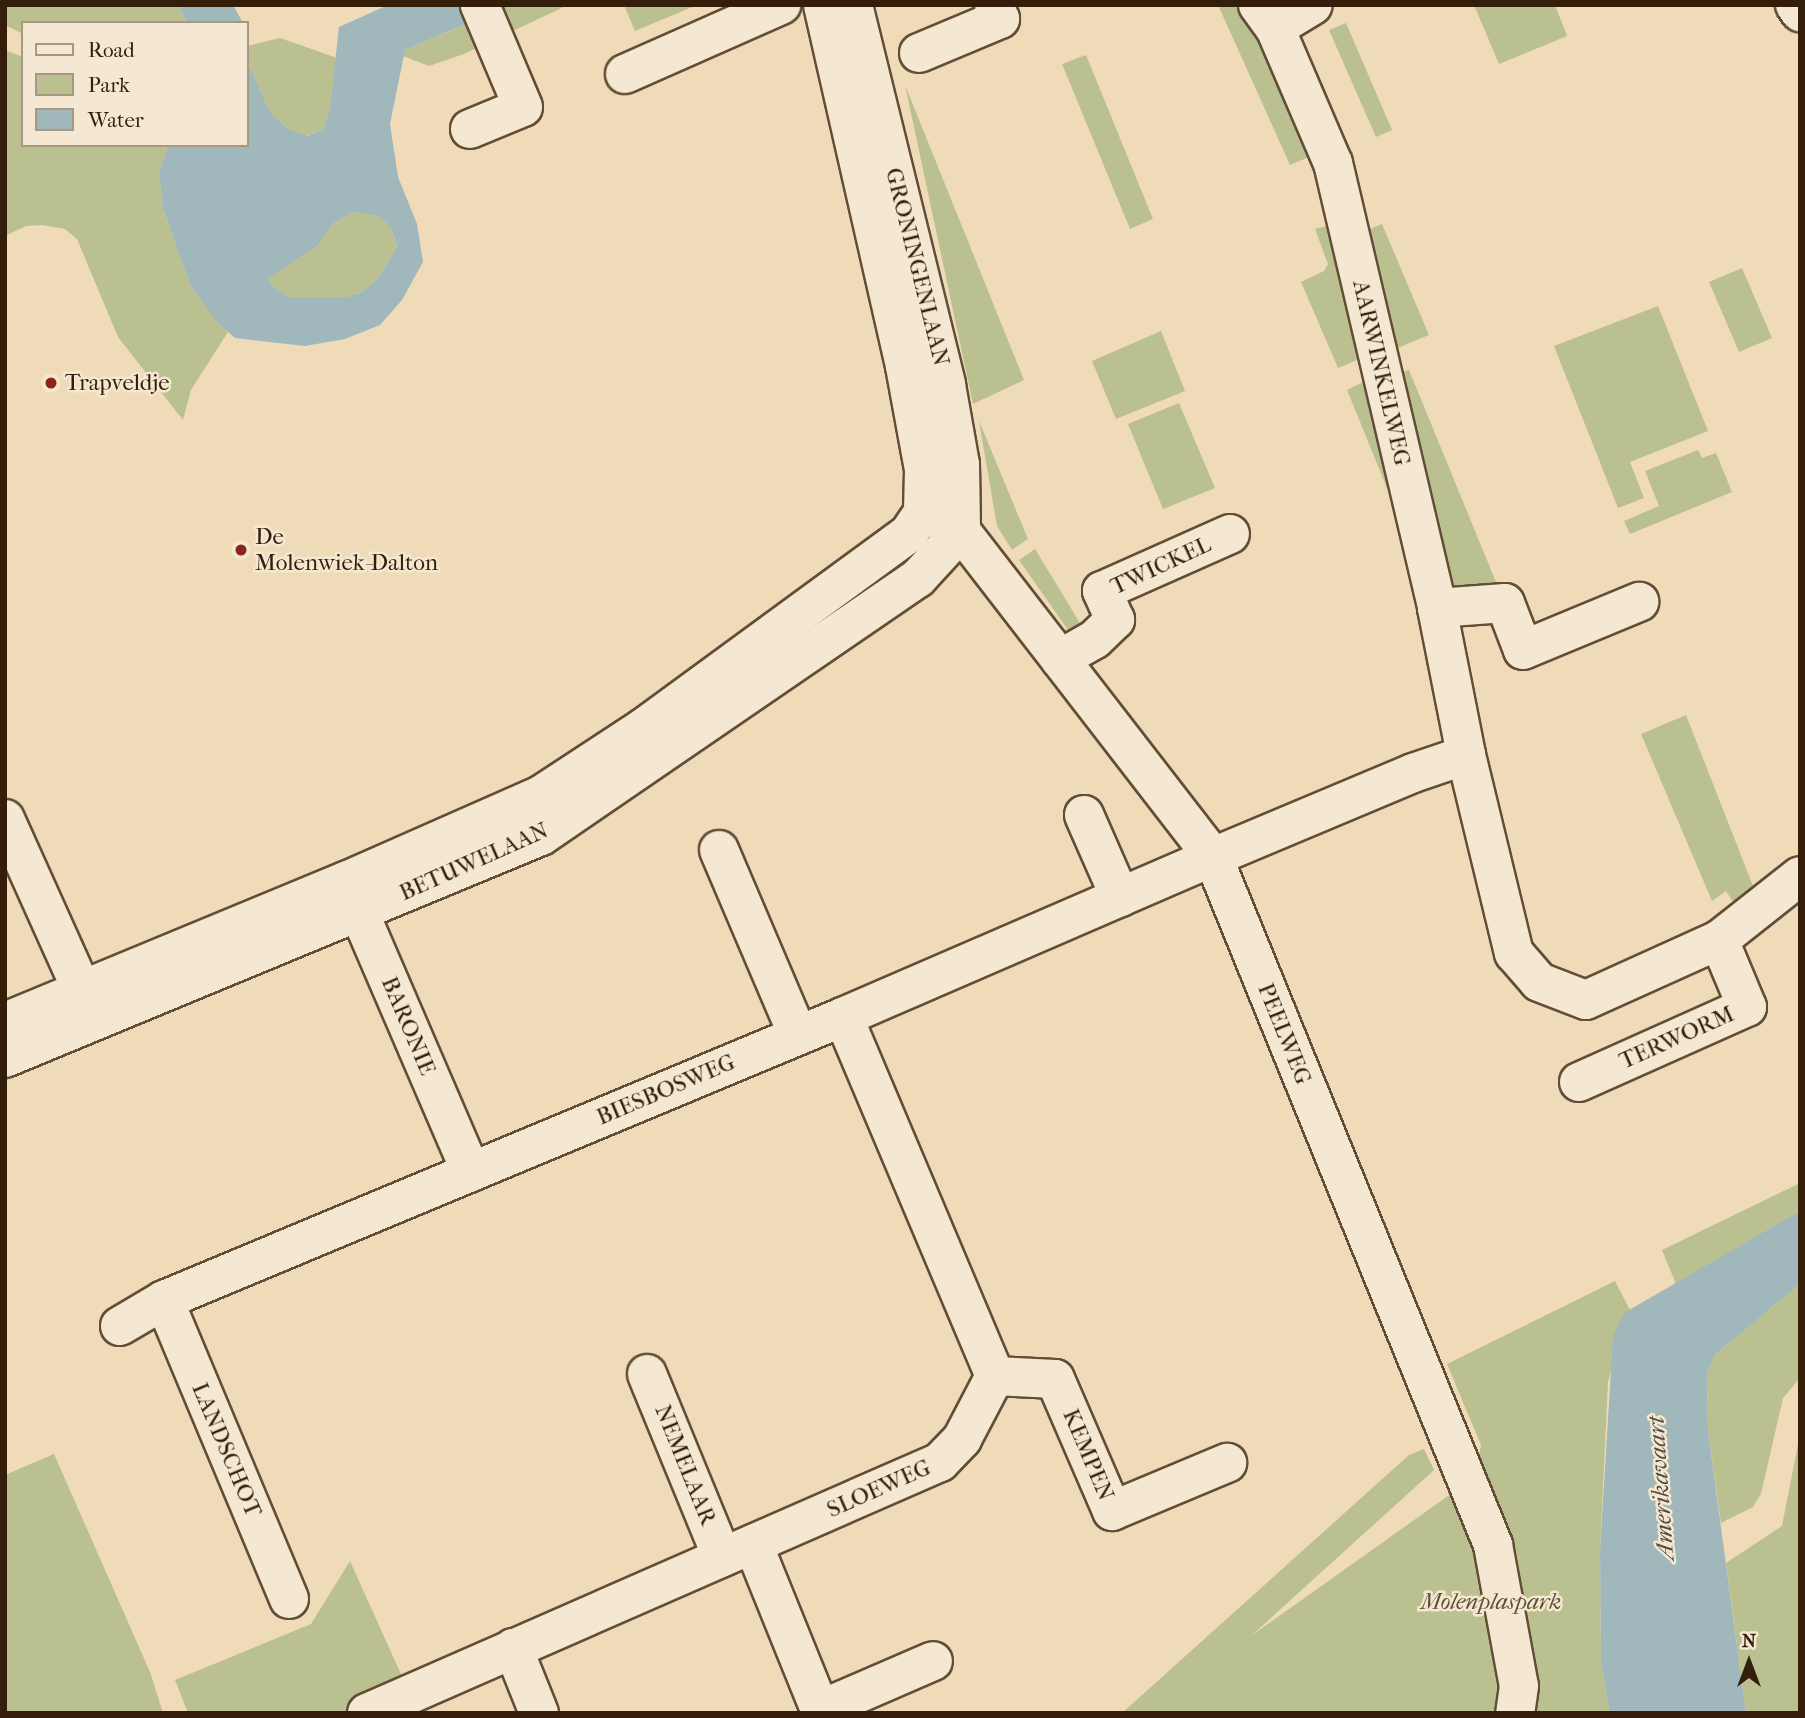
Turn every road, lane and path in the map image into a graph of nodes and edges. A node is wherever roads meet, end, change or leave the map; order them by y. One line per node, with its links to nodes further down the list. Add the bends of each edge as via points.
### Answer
1 (480, 5): 12 (street, via 523,107)
2 (781, 5): 11 (street)
3 (823, 5): 13 (street, GRONINGENLAAN, via 907,378 924,470)
4 (853, 5): 14 (street, GRONINGENLAAN, via 946,385 960,464)
5 (994, 5): 10 (street, via 1000,19)
6 (1313, 5): 9 (street)
7 (1796, 5): 8 (street)
8 (1800, 12)
9 (1266, 17): 17 (street, AARWINKELWEG, via 1332,163)
10 (919, 53)
11 (625, 74)
12 (470, 129)
13 (923, 512): 14 (street, PEELWEG); 26 (street, BETUWELAAN, via 909,533 643,728 541,794)
14 (961, 531): 18 (street, PEELWEG); 26 (street, BETUWELAAN, via 918,578 541,835)
15 (1230, 534): 18 (street, TWICKEL, via 1102,591 1115,620 1095,639)
16 (1639, 602): 17 (street, via 1523,650 1505,603)
17 (1437, 608): 19 (street, AARWINKELWEG)
18 (1060, 659): 23 (street, PEELWEG)
19 (1466, 755): 23 (street); 28 (street, AARWINKELWEG, via 1514,953 1539,982 1586,999)
20 (1084, 815): 27 (street)
21 (5, 819): 24 (street)
22 (719, 850): 32 (street)
23 (1213, 857): 27 (street, BIESBOSWEG); 47 (street, PEELWEG, via 1493,1545 1519,1686)
24 (13, 858): 29 (street)
25 (1800, 876): 28 (street, AARWINKELWEG)
26 (353, 897): 29 (street, BETUWELAAN); 35 (street, BARONIE)
27 (1120, 897): 30 (street, BIESBOSWEG)
28 (1719, 940): 34 (street, TERWORM, via 1747,1007)
29 (89, 1006): 31 (street, BETUWELAAN); 33 (street, BETUWELAAN)
30 (843, 1017): 32 (street, BIESBOSWEG); 39 (street)
31 (5, 1022)
32 (798, 1035): 35 (street, BIESBOSWEG)
33 (5, 1058)
34 (1578, 1082)
35 (471, 1172): 36 (street, BIESBOSWEG)
36 (164, 1300): 37 (street, BIESBOSWEG); 42 (street, LANDSCHOT)
37 (120, 1326)
38 (647, 1374): 41 (street, NEMELAAR)
39 (995, 1376): 40 (street, KEMPEN, via 1055,1379 1112,1511); 41 (street, SLOEWEG, via 962,1439 940,1462)
40 (1227, 1463)
41 (737, 1551): 43 (street, SLOEWEG); 44 (street, via 820,1710)
42 (289, 1599)
43 (513, 1648): 45 (street, SLOEWEG); 46 (street)
44 (933, 1661)
45 (367, 1713)
46 (539, 1713)
47 (1516, 1713)

